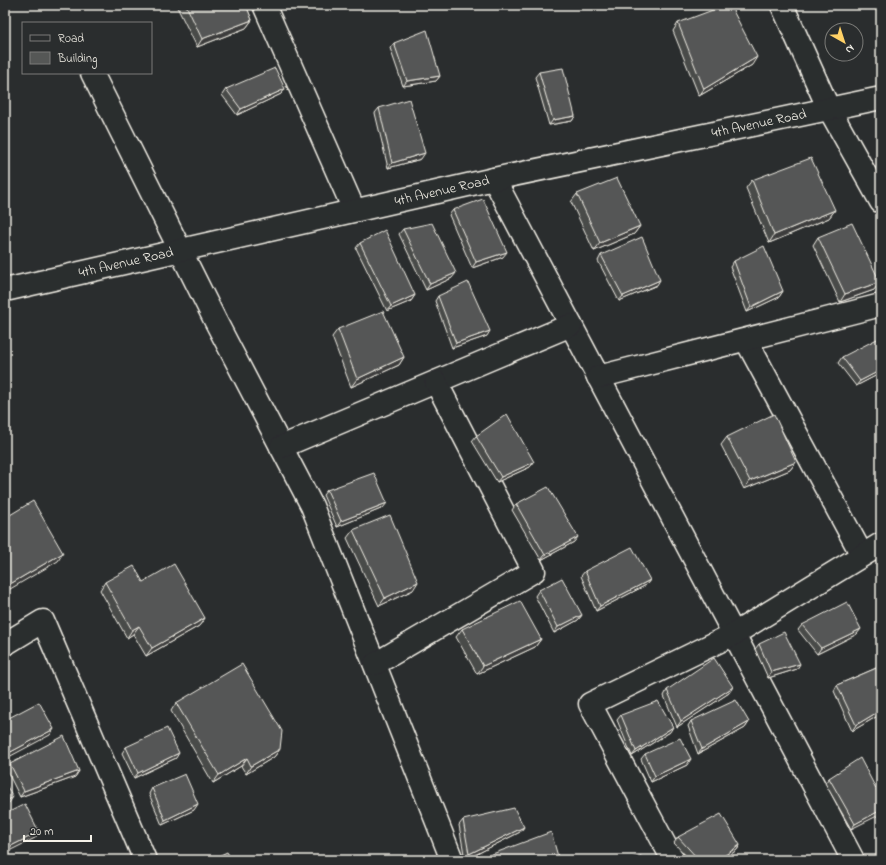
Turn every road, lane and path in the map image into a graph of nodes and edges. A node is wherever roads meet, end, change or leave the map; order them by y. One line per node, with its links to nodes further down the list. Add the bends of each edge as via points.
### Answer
1 (264, 5): 8 (street)
2 (782, 5): 5 (street)
3 (92, 74): 9 (street)
4 (881, 98): 5 (street, 4th Avenue Road)
5 (828, 107): 6 (street, 4th Avenue Road); 7 (street)
6 (494, 179): 8 (street, 4th Avenue Road); 12 (street)
7 (881, 202)
8 (354, 210): 9 (street, 4th Avenue Road)
9 (180, 250): 10 (street, 4th Avenue Road); 16 (street)
10 (5, 290)
11 (881, 305): 13 (street)
12 (571, 325): 14 (street); 15 (street)
13 (746, 340): 14 (street); 18 (street)
14 (598, 377): 19 (street)
15 (436, 382): 16 (street); 21 (street, via 534,571)
16 (281, 447): 21 (street, via 312,506)
17 (881, 544): 18 (street)
18 (862, 555): 19 (street)
19 (734, 634): 24 (street, via 590,704); 25 (street)
20 (5, 644): 22 (street, via 43,621)
21 (375, 664): 23 (street)
22 (145, 860)
23 (452, 860)
24 (673, 860)
25 (853, 860)

